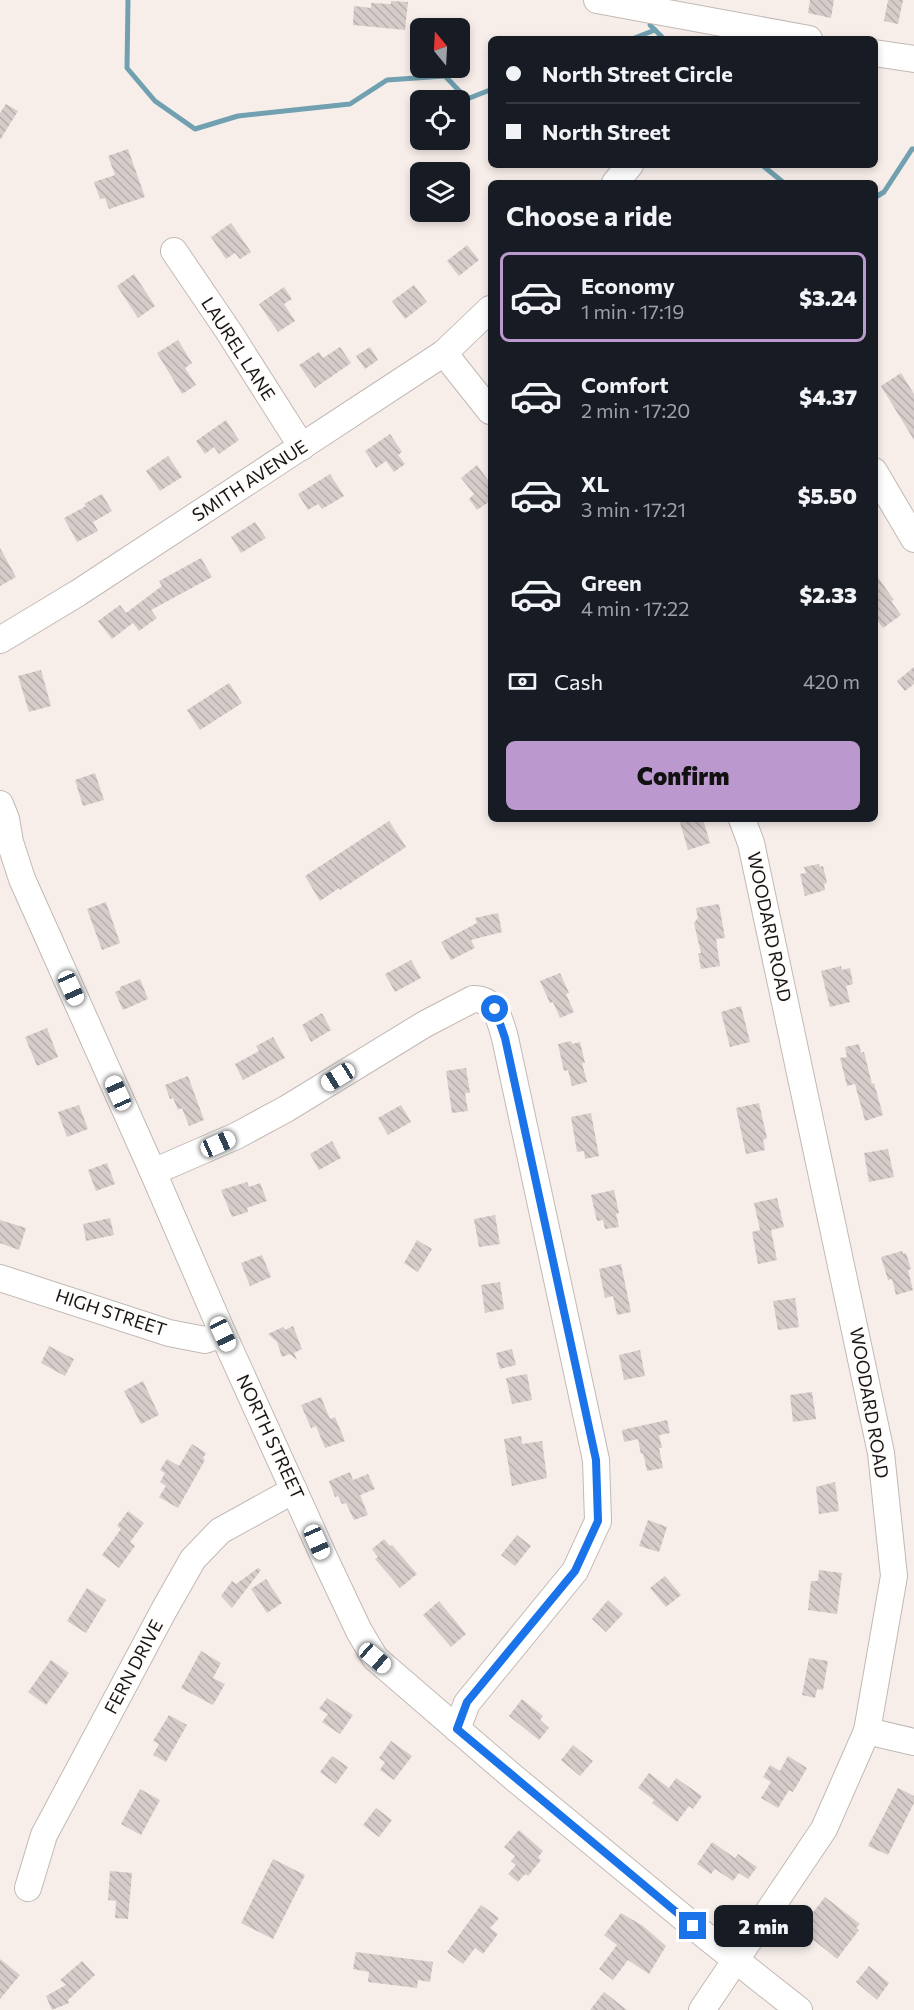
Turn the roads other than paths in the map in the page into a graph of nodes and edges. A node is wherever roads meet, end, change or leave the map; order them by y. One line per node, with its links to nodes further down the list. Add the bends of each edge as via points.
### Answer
1 (597, 0): 2 (street)
2 (707, 30): 3 (street)
3 (775, 36)
4 (878, 53): 5 (street)
5 (914, 59)
6 (628, 168): 7 (street)
7 (618, 180)
8 (174, 251): 12 (street, LAUREL LANE)
9 (488, 311): 10 (street, SMITH AVENUE)
10 (444, 353): 11 (street); 12 (street, SMITH AVENUE)
11 (488, 408)
12 (302, 447): 15 (street, SMITH AVENUE)
13 (878, 478): 14 (street)
14 (914, 539)
15 (0, 640)
16 (0, 804): 18 (street, NORTH STREET, via 22,879)
17 (743, 822): 23 (street, WOODARD ROAD, via 751,843 881,1453 894,1576)
18 (153, 1172): 20 (street, NORTH STREET); 22 (street, via 276,1115 473,999 482,999 495,1009 505,1038 596,1460 598,1521 575,1571 467,1702)
19 (0, 1278): 20 (street, HIGH STREET, via 169,1333 205,1340)
20 (223, 1334): 21 (street, NORTH STREET)
21 (294, 1490): 22 (street, NORTH STREET, via 375,1658); 25 (street, FERN DRIVE, via 220,1531 193,1559 44,1835)
22 (457, 1729): 26 (street, NORTH STREET)
23 (867, 1731): 24 (street); 26 (street, WOODARD ROAD, via 824,1829)
24 (914, 1742)
25 (28, 1888)
26 (736, 1961): 27 (street, WOODARD ROAD); 28 (street, NORTH STREET)
27 (702, 2010)
28 (799, 2010)

